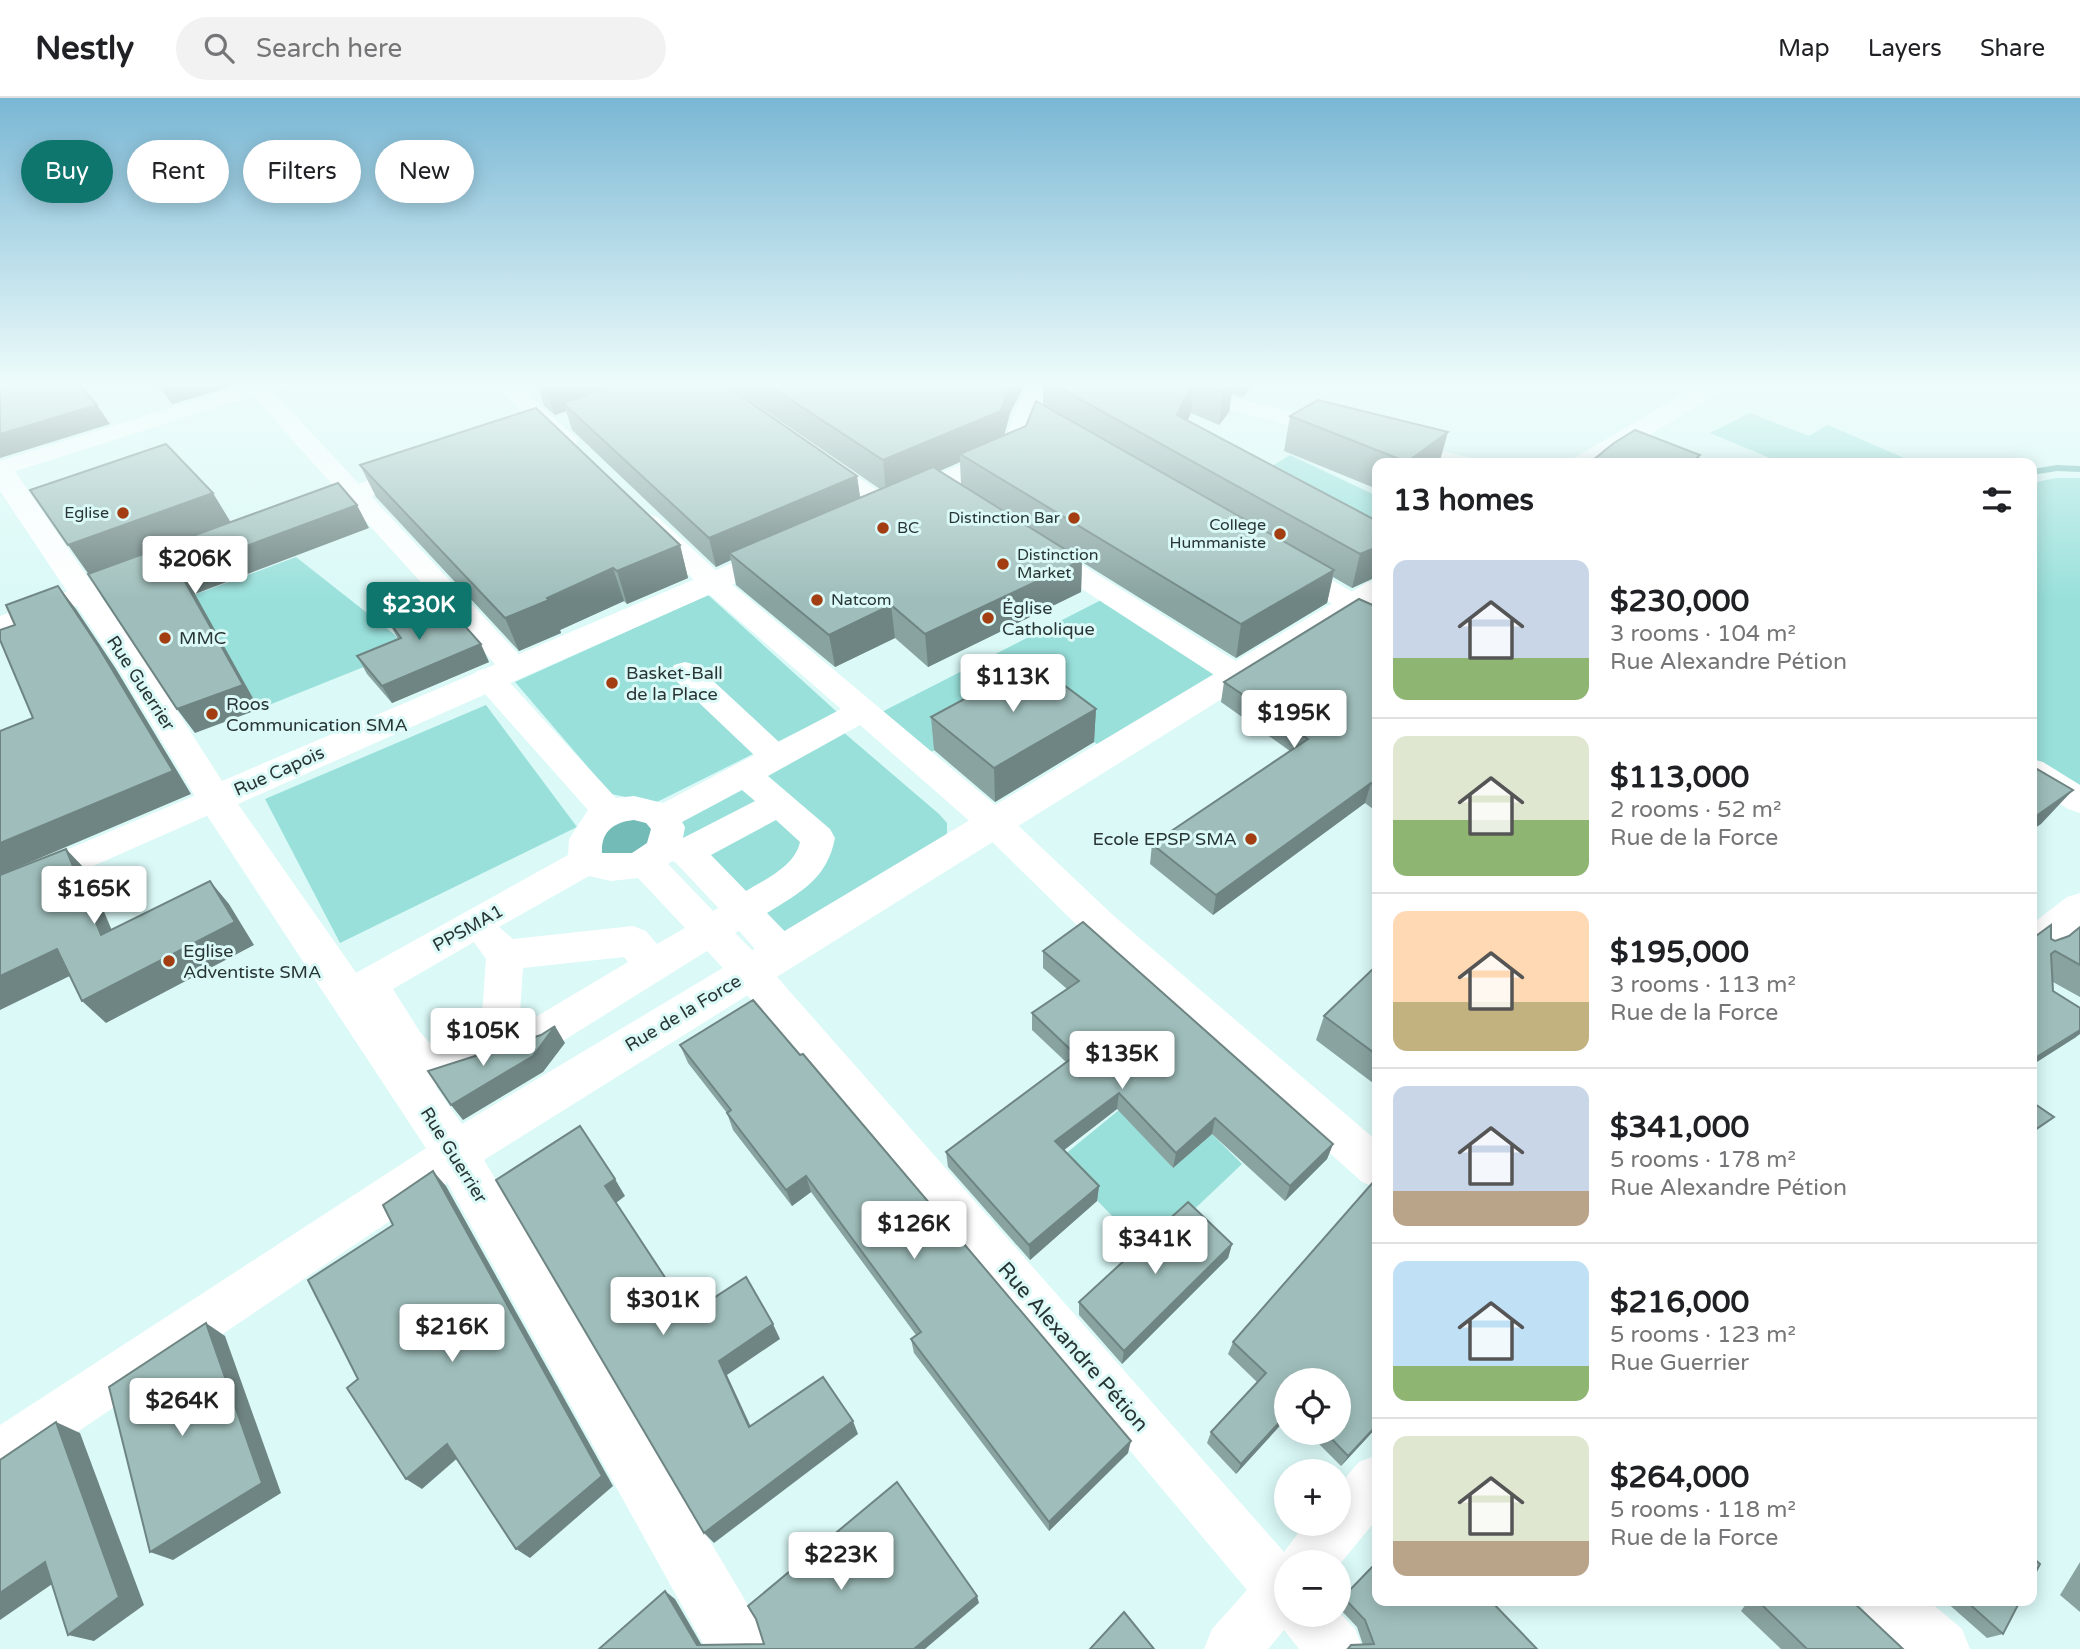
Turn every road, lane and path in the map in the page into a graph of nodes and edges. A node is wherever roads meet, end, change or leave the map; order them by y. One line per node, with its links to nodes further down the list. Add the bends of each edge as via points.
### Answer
1 (48, 454): 8 (street)
2 (321, 454): 9 (street)
3 (583, 454): 6 (street)
4 (809, 454): 11 (street)
5 (1009, 454): 11 (main road, via 947,492)
6 (586, 459)
7 (435, 465): 9 (street)
8 (0, 470): 19 (main road, Rue Guerrier)
9 (354, 493): 12 (street); 23 (street)
10 (632, 505): 18 (street)
11 (885, 507): 13 (main road)
12 (282, 519)
13 (854, 521)
14 (1018, 536): 24 (street)
15 (809, 540): 18 (main road, Rue Capois)
16 (1271, 556): 20 (street)
17 (132, 575): 19 (street)
18 (712, 582): 23 (main road, Rue Capois); 25 (street)
19 (83, 594): 21 (street); 29 (main road, Rue Guerrier)
20 (1369, 604): 24 (main road, Rue de la Force)
21 (0, 626)
22 (685, 672): 26 (street)
23 (502, 673): 29 (main road, Rue Capois); 32 (street)
24 (1236, 675): 33 (main road, Rue de la Force)
25 (862, 711): 26 (street); 33 (street)
26 (776, 758): 28 (street)
27 (2037, 773): 30 (street)
28 (746, 775): 31 (street); 34 (street)
29 (215, 799): 36 (street, Rue Capois); 45 (main road, Rue Guerrier)
30 (2080, 801)
31 (779, 803): 34 (street); 38 (street, via 818,838 814,859 788,883)
32 (608, 811): 34 (street, via 647,809 657,813); 35 (street, via 583,842)
33 (993, 823): 43 (main road, Rue de la Force); 48 (street, via 1101,927)
34 (664, 845): 35 (street, via 621,870); 38 (street); 40 (street)
35 (586, 861): 39 (street, PPSMA1)
36 (0, 893)
37 (2080, 907): 41 (street)
38 (744, 910): 40 (street); 43 (street)
39 (477, 923): 42 (street); 45 (street, PPSMA1)
40 (710, 931): 43 (street); 44 (street)
41 (2037, 940)
42 (505, 955): 44 (street, via 633,941); 46 (street)
43 (766, 962): 47 (main road, Rue de la Force); 52 (street, Rue Alexandre Pétion)
44 (653, 966): 45 (street, via 537,1037 433,1070 425,1067)
45 (359, 989): 47 (main road, Rue Guerrier)
46 (501, 1014)
47 (455, 1153): 49 (street, Rue de la Force); 56 (main road, Rue Guerrier)
48 (1372, 1164)
49 (0, 1454)
50 (1372, 1487): 51 (street)
51 (1324, 1550)
52 (1274, 1567)
53 (1893, 1606): 59 (street)
54 (1274, 1608): 57 (street)
55 (1319, 1627): 58 (street, Rue Alexandre Pétion)
56 (739, 1649)
57 (1232, 1649)
58 (1335, 1649)
59 (1942, 1649)

